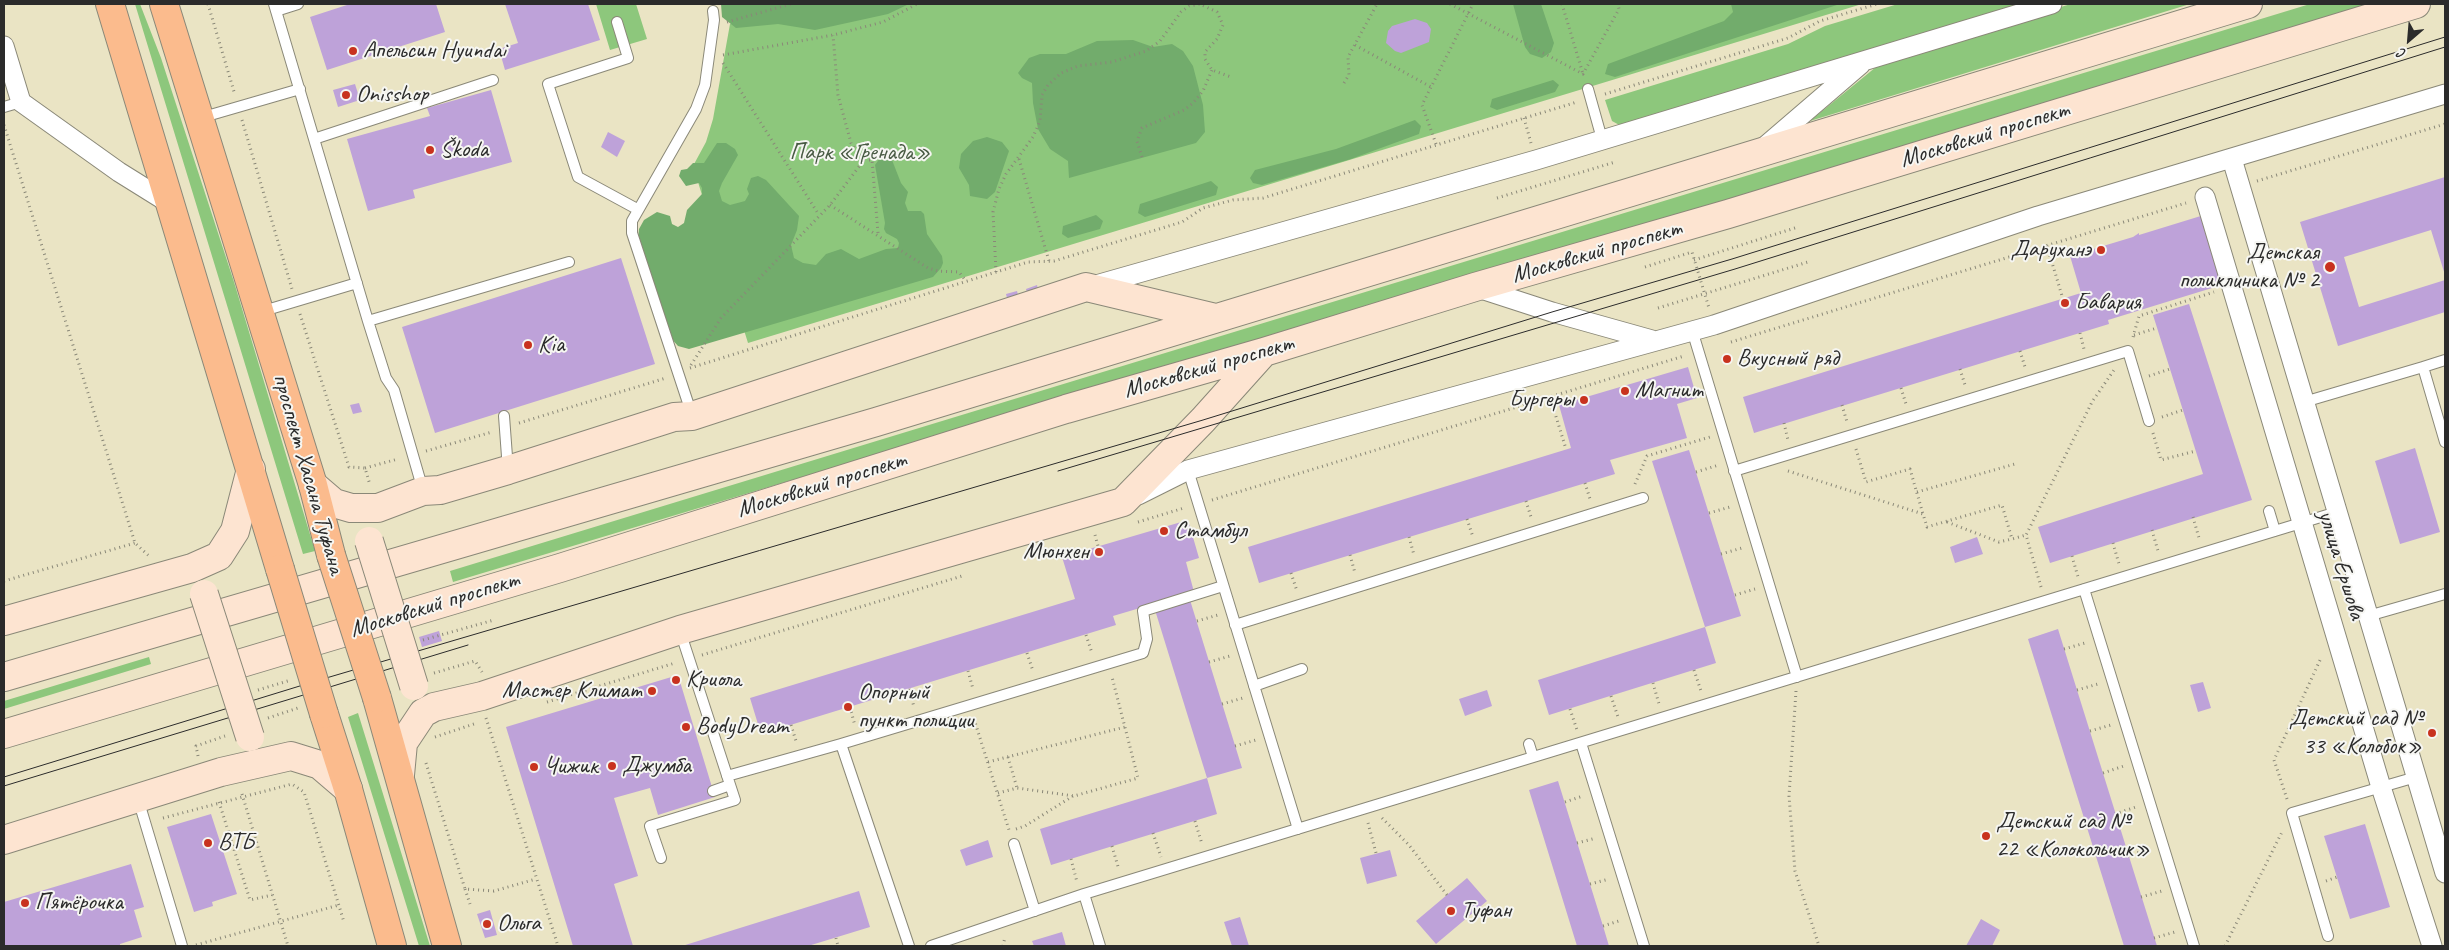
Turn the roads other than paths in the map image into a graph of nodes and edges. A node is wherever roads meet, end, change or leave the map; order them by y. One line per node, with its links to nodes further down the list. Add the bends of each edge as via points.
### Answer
1 (110, 4): 23 (main road)
2 (164, 4): 17 (main road, проспект Хасана Туфана)
3 (298, 4): 7 (lane)
4 (2052, 4): 11 (street)
5 (2248, 4): 20 (main road, Московский проспект)
6 (2416, 4): 28 (main road, Московский проспект, via 1738,211)
7 (275, 7): 13 (lane)
8 (713, 10): 24 (lane, via 705,85 696,109)
9 (617, 22): 24 (lane, via 628,58 548,84 578,177)
10 (4, 46): 16 (street)
11 (1868, 59): 19 (street); 20 (street)
12 (493, 80): 18 (lane)
13 (300, 89): 17 (lane); 18 (lane)
14 (1589, 94): 19 (lane)
15 (2445, 94): 21 (street)
16 (12, 104): 23 (street)
17 (198, 119): 29 (main road, проспект Хасана Туфана)
18 (314, 139): 26 (lane)
19 (1602, 140): 27 (street)
20 (1753, 156): 30 (main road, Московский проспект)
21 (2232, 160): 32 (street, via 2038,216); 37 (street)
22 (2205, 197): 53 (street, улица Ершова)
23 (172, 205): 43 (main road)
24 (637, 209): 39 (lane, via 632,233)
25 (569, 262): 31 (lane)
26 (357, 283): 29 (lane); 31 (lane)
27 (1086, 287): 30 (main road); 39 (main road)
28 (1475, 287): 33 (street); 34 (main road, Московский проспект)
29 (260, 312): 46 (main road, проспект Хасана Туфана)
30 (1218, 318): 65 (main road, Московский проспект, via 876,422)
31 (368, 321): 47 (lane, via 386,378 394,390)
32 (1692, 330): 33 (street); 42 (lane)
33 (1653, 340): 45 (street)
34 (1264, 352): 52 (main road); 68 (main road, Московский проспект, via 1066,409 560,568)
35 (2445, 360): 36 (lane)
36 (2423, 367): 37 (lane); 41 (lane)
37 (2304, 402): 51 (street)
38 (504, 416): 44 (lane)
39 (692, 416): 44 (main road, via 674,417)
40 (2149, 421): 42 (lane, via 2128,351 1762,463)
41 (2445, 442)
42 (1733, 466): 64 (lane)
43 (251, 469): 55 (main road, via 235,531 219,556); 78 (main road, bridge)
44 (508, 470): 47 (main road, via 440,490)
45 (1188, 470): 52 (street); 56 (lane)
46 (314, 486): 49 (main road, via 334,503 351,508); 74 (main road, проспект Хасана Туфана, bridge, via 331,555)
47 (423, 491): 49 (main road)
48 (1643, 498): 61 (lane)
49 (378, 508): 67 (main road, bridge, via 370,519 369,541 414,686 423,701)
50 (2269, 511): 54 (lane)
51 (2337, 512): 53 (lane); 59 (street)
52 (1127, 513): 62 (main road)
53 (2302, 522): 54 (lane); 77 (street, улица Ершова)
54 (2275, 530): 57 (lane)
55 (169, 574): 60 (main road); 73 (main road, bridge, via 192,578 204,594 250,737 247,753)
56 (1223, 586): 61 (lane); 70 (lane, via 1143,611 1147,639 1143,653)
57 (2083, 589): 64 (lane); 96 (lane)
58 (2445, 594): 59 (lane)
59 (2368, 616): 75 (street)
60 (4, 621)
61 (1236, 625): 66 (lane)
62 (680, 630): 67 (main road, via 482,696); 76 (lane)
63 (1302, 669): 66 (lane)
64 (1797, 676): 69 (lane)
65 (4, 677)
66 (1255, 690): 81 (lane)
67 (434, 707): 74 (main road, via 423,713 402,743)
68 (4, 734)
69 (1581, 743): 72 (lane); 95 (lane)
70 (841, 744): 76 (lane); 92 (lane)
71 (1529, 744): 72 (lane)
72 (1533, 757): 81 (lane)
73 (222, 772): 78 (main road, via 291,756 320,765); 80 (main road)
74 (400, 775): 91 (main road, проспект Хасана Туфана)
75 (2416, 776): 77 (lane); 85 (street)
76 (728, 781): 79 (lane); 84 (lane, via 735,800 667,816 650,826)
77 (2381, 787): 88 (lane, via 2292,814); 97 (street, улица Ершова)
78 (348, 789): 90 (main road)
79 (713, 791)
80 (137, 798): 82 (main road); 89 (lane)
81 (1298, 829): 86 (lane)
82 (4, 840)
83 (1014, 844): 87 (lane)
84 (660, 858)
85 (2445, 873)
86 (1083, 895): 87 (lane); 94 (lane)
87 (1035, 911): 93 (lane)
88 (2328, 936)
89 (182, 946)
90 (392, 946)
91 (447, 946)
92 (909, 946)
93 (931, 946)
94 (1100, 946)
95 (1644, 946)
96 (2194, 946)
97 (2432, 946)

